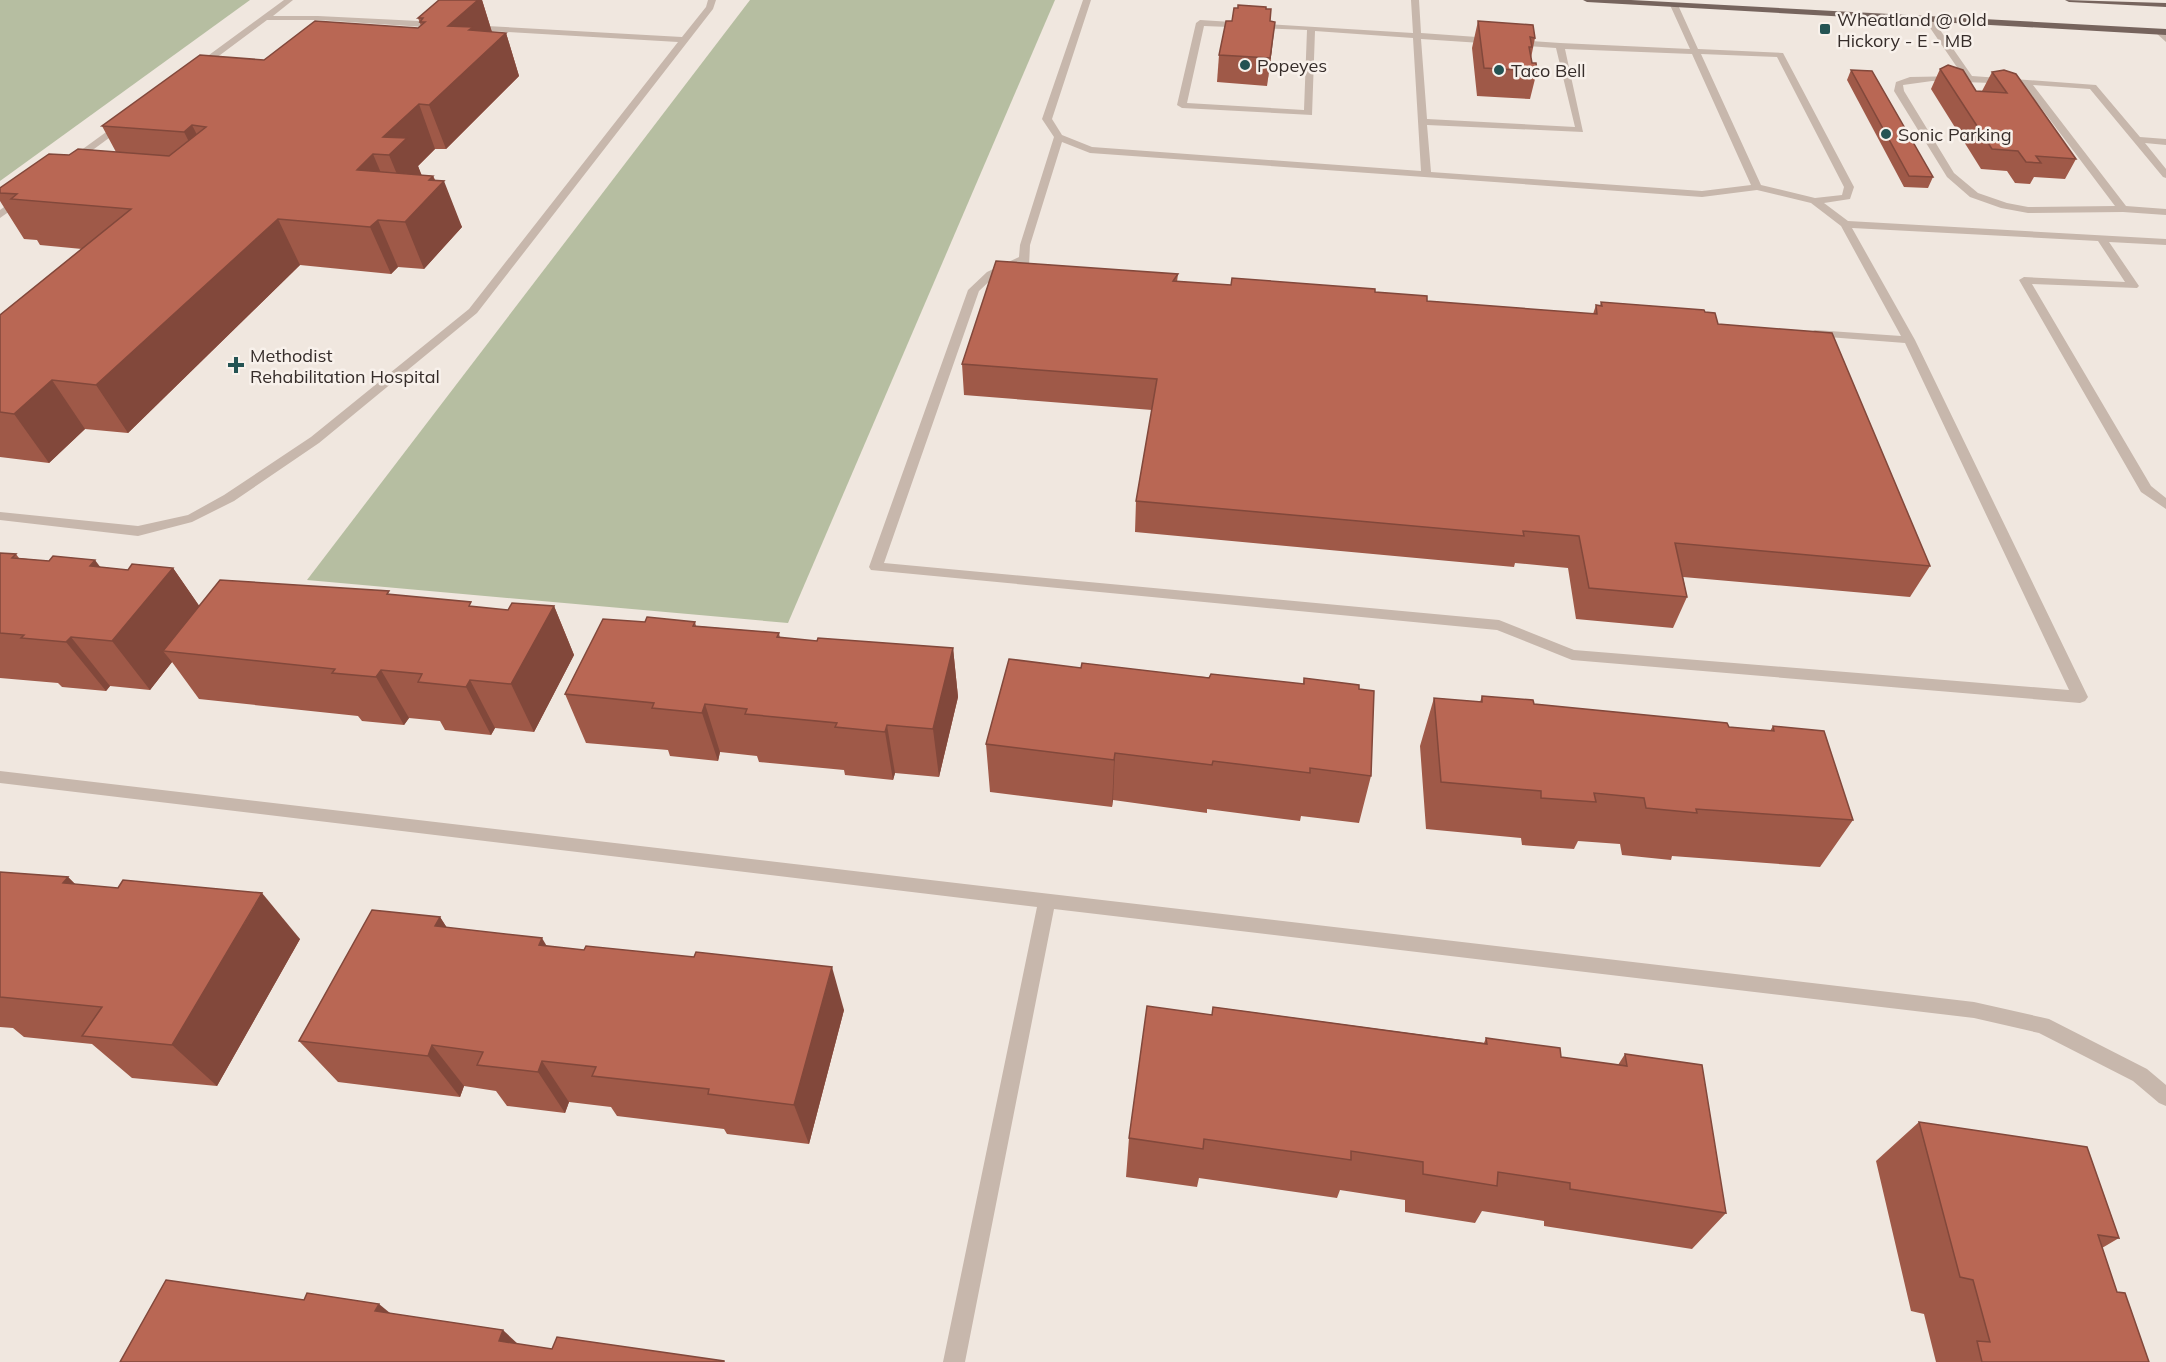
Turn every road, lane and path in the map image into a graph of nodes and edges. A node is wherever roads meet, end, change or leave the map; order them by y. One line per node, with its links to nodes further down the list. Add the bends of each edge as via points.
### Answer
1 (290, 0): 11 (lane)
2 (712, 0): 19 (lane)
3 (1087, 0): 27 (lane, via 1047,119)
4 (1414, 0): 18 (lane)
5 (1587, 0): 7 (main road)
6 (2069, 0): 8 (main road)
7 (1674, 2): 12 (main road); 21 (lane)
8 (2140, 2): 9 (main road); 10 (main road)
9 (2166, 5)
10 (2148, 13)
11 (265, 18): 14 (lane); 22 (lane)
12 (1928, 19): 17 (main road); 23 (lane)
13 (2154, 22): 17 (main road)
14 (447, 25)
15 (458, 26): 19 (lane)
16 (1311, 28): 16 (lane, via 1309,113 1182,105 1200,22); 18 (lane)
17 (2164, 34)
18 (1418, 36): 20 (lane); 26 (lane)
19 (685, 40): 47 (lane, via 473,312 315,440 192,518 138,531)
20 (1560, 46): 21 (lane); 26 (lane, via 1580,130)
21 (1695, 51): 33 (lane); 35 (lane, via 1780,55 1849,187 1846,197)
22 (189, 74)
23 (1970, 79): 24 (lane); 36 (lane, via 1916,78 1899,84 1950,175 1963,188 1980,198 2028,210)
24 (2027, 83): 28 (lane, via 2093,87); 36 (lane)
25 (132, 117): 30 (lane)
26 (1422, 122): 31 (lane)
27 (1059, 137): 31 (lane, via 1090,150); 42 (lane, via 1025,245)
28 (2137, 140): 29 (lane); 32 (lane)
29 (2166, 142)
30 (66, 166)
31 (1426, 174): 33 (lane, via 1702,194)
32 (2166, 175)
33 (1757, 187): 35 (lane)
34 (28, 194): 38 (lane)
35 (1815, 201): 39 (lane)
36 (2123, 209): 37 (lane)
37 (2166, 212)
38 (0, 215)
39 (1845, 224): 40 (lane); 45 (lane)
40 (2102, 239): 41 (lane); 46 (lane, via 2133,286 2024,280 2146,489)
41 (2166, 242)
42 (1025, 258): 43 (lane, via 1023,276); 45 (lane, via 991,274 974,290 876,567 1499,625 1572,655 2080,697)
43 (1035, 276)
44 (1805, 333): 45 (lane)
45 (1909, 340)
46 (2166, 505)
47 (0, 516)
48 (0, 777): 49 (lane)
49 (1047, 900): 50 (lane, via 1974,1010 2042,1025 2140,1075); 51 (lane)
50 (2166, 1097)
51 (954, 1362)

